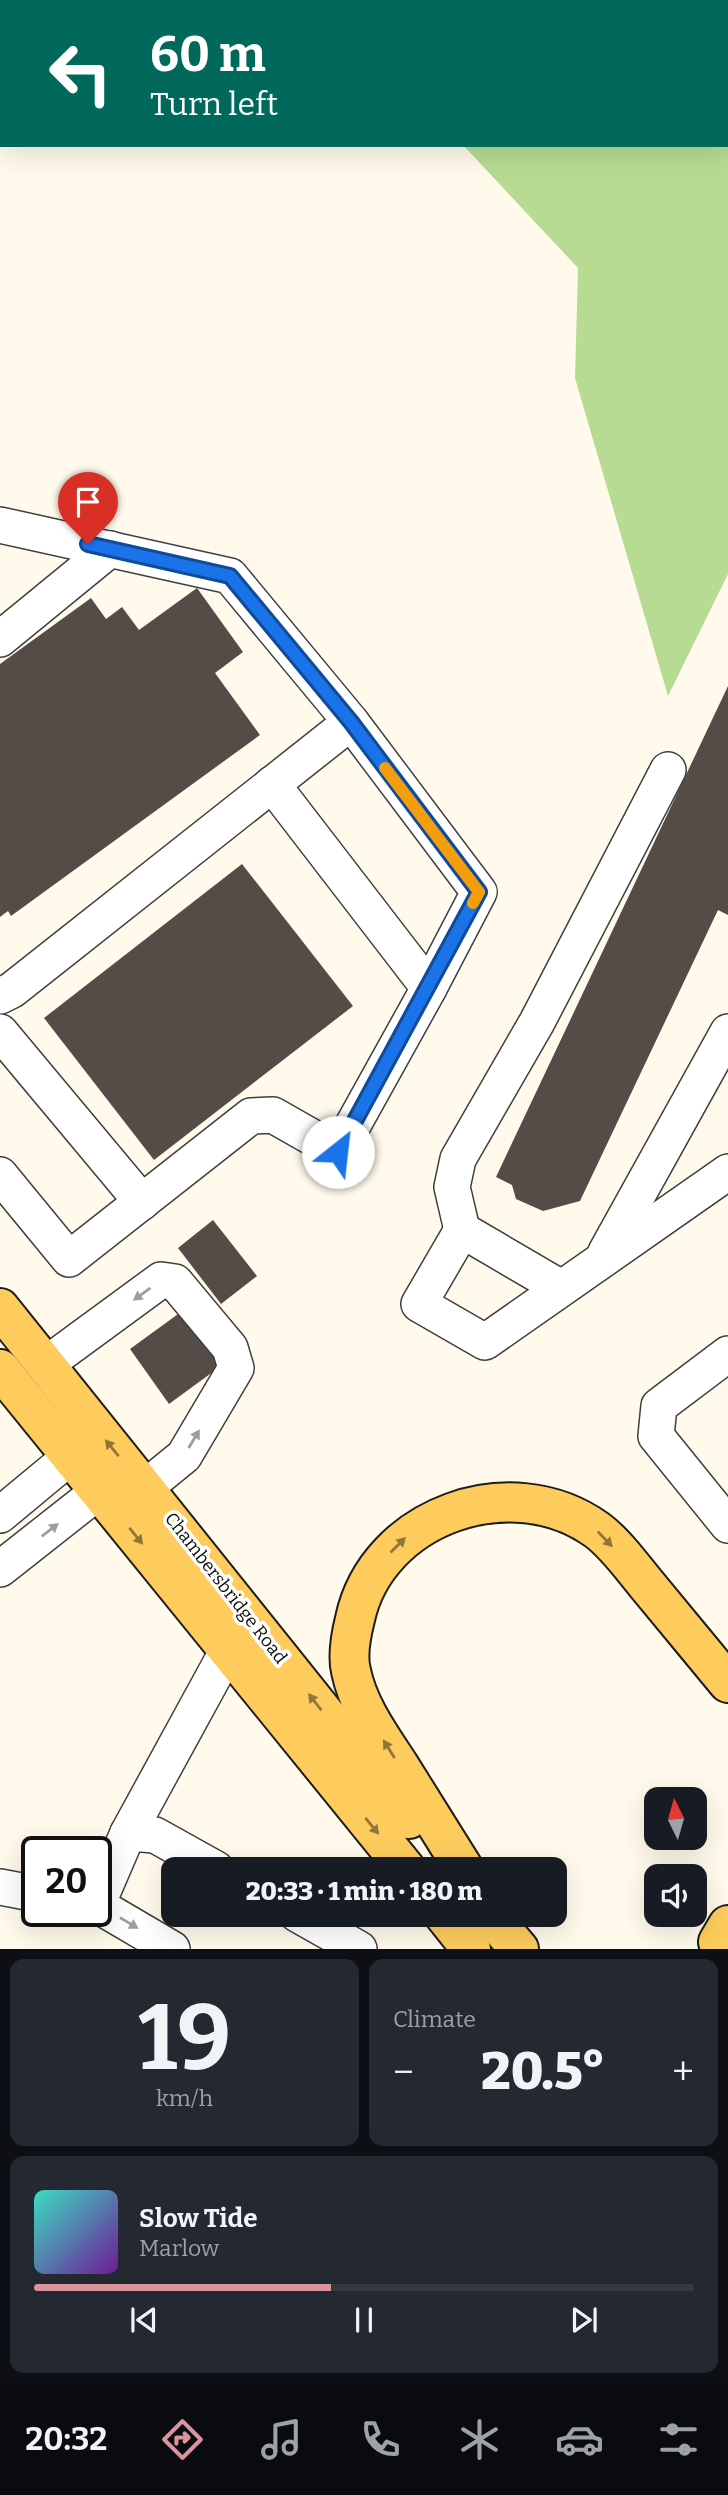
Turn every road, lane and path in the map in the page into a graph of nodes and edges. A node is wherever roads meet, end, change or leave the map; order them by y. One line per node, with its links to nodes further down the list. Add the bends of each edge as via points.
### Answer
1 (0, 525): 2 (street)
2 (110, 549): 3 (street); 4 (street, via 230,576)
3 (0, 639)
4 (351, 722): 6 (street); 7 (street, via 479,892)
5 (668, 770): 14 (street, via 537,1022 458,1158 452,1187)
6 (272, 784): 7 (street); 8 (street)
7 (429, 988): 13 (street, via 338,1152 272,1115 251,1116)
8 (0, 996)
9 (0, 1032): 13 (street)
10 (728, 1032): 15 (street)
11 (728, 1172): 15 (street)
12 (0, 1175): 13 (street, via 69,1259)
13 (142, 1202)
14 (462, 1230): 16 (street); 16 (street, via 419,1304 485,1342)
15 (601, 1261): 16 (street)
16 (561, 1288)
17 (0, 1308): 19 (main road, Chambersbridge Road)
18 (728, 1354): 25 (street, via 659,1406 656,1436)
19 (45, 1365): 22 (main road, Chambersbridge Road, one-way to 19); 22 (street, one-way to 19, via 184,1456 236,1368 230,1348 199,1310 175,1282 161,1280)
20 (0, 1369): 21 (main road, Chambersbridge Road)
21 (71, 1456): 23 (main road, Chambersbridge Road); 24 (street)
22 (146, 1487): 32 (main road, Chambersbridge Road, one-way to 22)
23 (99, 1491): 26 (street, one-way to 23); 27 (main road, Chambersbridge Road, one-way to 27)
24 (0, 1515)
25 (728, 1525)
26 (0, 1569)
27 (228, 1650): 29 (street); 31 (main road, Chambersbridge Road, one-way to 31)
28 (728, 1683): 33 (main road, one-way to 28, via 364,1709 350,1670 360,1594 379,1564 407,1535 476,1503 522,1504 560,1512 597,1530 626,1559)
29 (128, 1833): 30 (street, via 155,1835); 34 (street)
30 (194, 1857)
31 (396, 1857)
32 (441, 1857)
33 (456, 1857)
34 (112, 1870)
35 (0, 1887): 36 (street)
36 (21, 1891)
37 (112, 1914): 39 (street, one-way to 39)
38 (320, 1927): 40 (street)
39 (172, 1949)
40 (359, 1949)

